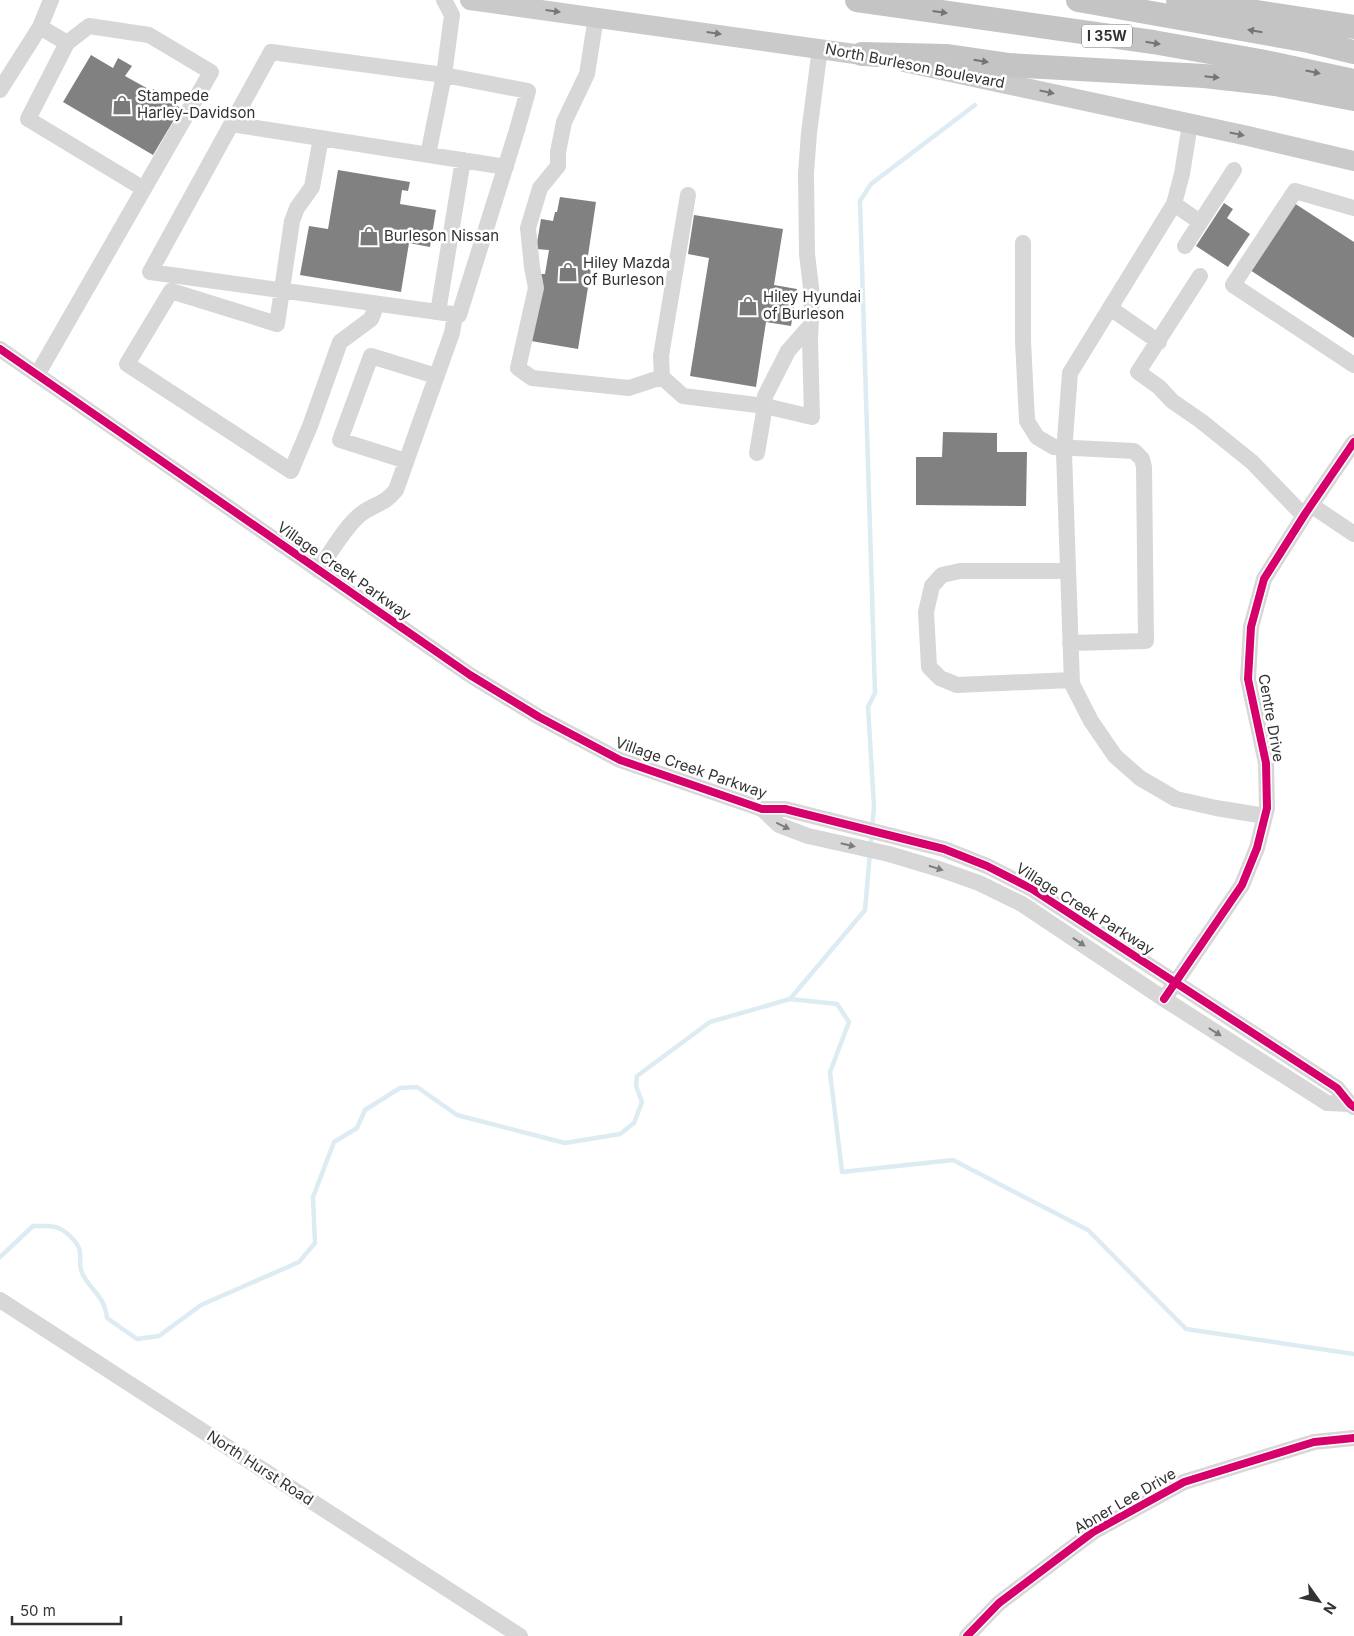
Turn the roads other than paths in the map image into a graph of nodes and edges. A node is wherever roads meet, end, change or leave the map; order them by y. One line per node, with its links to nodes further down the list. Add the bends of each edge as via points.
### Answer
1 (51, 0): 8 (street)
2 (444, 0): 14 (street, via 452,15)
3 (470, 0): 7 (main road, North Burleson Boulevard, one-way to 7)
4 (858, 0): 15 (highway, I 35W, one-way to 15, via 1153,42)
5 (1078, 0): 12 (highway, I 35W, one-way to 5)
6 (1178, 0): 9 (highway)
7 (596, 17): 11 (main road, North Burleson Boulevard, one-way to 11); 45 (street, via 587,74 564,122 558,166 540,188 528,228 536,288 518,368 532,378 629,388)
8 (40, 27): 10 (street); 16 (street)
9 (1354, 27)
10 (67, 43): 26 (street, via 28,119); 26 (street, via 89,26 149,35 211,72)
11 (820, 48): 13 (main road, North Burleson Boulevard); 39 (street, via 808,133 806,174 807,254 812,296)
12 (1354, 52)
13 (862, 54): 17 (highway, one-way to 17, via 946,56 1008,65 1204,76 1275,84); 19 (main road, North Burleson Boulevard, one-way to 19)
14 (444, 75): 18 (street, via 271,52); 21 (street); 24 (street, via 528,91)
15 (1354, 81)
16 (0, 90)
17 (1354, 99)
18 (231, 124): 20 (street); 34 (street, via 150,272)
19 (1190, 124): 23 (main road, North Burleson Boulevard, one-way to 23); 28 (street)
20 (320, 138): 21 (street); 34 (street, via 312,187 292,221)
21 (428, 155): 22 (street)
22 (462, 160): 24 (street); 37 (street)
23 (1354, 161)
24 (506, 167): 38 (street, via 459,316)
25 (1234, 170): 30 (street)
26 (144, 189): 43 (street)
27 (688, 196): 45 (street, via 661,356)
28 (1174, 204): 30 (street); 36 (street)
29 (1354, 208): 42 (street, via 1295,191 1234,285)
30 (1200, 222): 32 (street)
31 (1023, 243): 48 (street, via 1027,421 1038,436 1054,447)
32 (1185, 246)
33 (1200, 276): 40 (street)
34 (282, 291): 35 (street); 35 (street, via 277,324 171,292 128,364 291,471 340,342 371,319)
35 (378, 304): 37 (street)
36 (1110, 308): 40 (street); 48 (street, via 1070,373)
37 (438, 312): 38 (street)
38 (456, 315): 44 (street)
39 (810, 326): 46 (street, via 788,351 765,396); 46 (street, via 812,417)
40 (1159, 342): 51 (street, via 1138,372)
41 (0, 349): 43 (street, Village Creek Parkway)
42 (1354, 365)
43 (37, 375): 53 (street, Village Creek Parkway)
44 (436, 376): 50 (street); 50 (street, via 371,356 340,440)
45 (662, 377): 46 (street, via 683,396)
46 (765, 406): 49 (street)
47 (1354, 442): 51 (street, Centre Drive)
48 (1064, 449): 54 (street); 55 (street, via 1134,451 1142,459 1144,467 1146,641)
49 (757, 453)
50 (406, 461): 53 (street, via 390,498 360,514)
51 (1308, 510): 52 (street); 58 (street, Centre Drive, via 1264,579 1251,627 1248,679 1266,763)
52 (1354, 534)
53 (318, 570): 57 (street, Village Creek Parkway, via 539,717 620,760)
54 (1068, 571): 55 (street); 56 (street, via 960,571 942,575 932,586 926,612 929,667 940,678 957,685)
55 (1070, 643): 56 (street)
56 (1071, 680): 58 (street, via 1091,720 1115,756 1140,778 1176,800)
57 (762, 809): 59 (street, Village Creek Parkway, via 785,809 944,849 987,866 1040,894); 60 (street, Village Creek Parkway, one-way to 60, via 779,825 808,836 889,854 979,883 1022,904)
58 (1265, 816): 59 (street, Centre Drive, via 1257,848 1242,885)
59 (1175, 983): 60 (street, Centre Drive); 61 (street, Village Creek Parkway, via 1337,1088)
60 (1164, 999): 61 (street, Village Creek Parkway, one-way to 61, via 1327,1103)
61 (1352, 1106)
62 (0, 1300): 64 (street, North Hurst Road)
63 (1354, 1438): 65 (street, Abner Lee Drive, via 1314,1442 1184,1482 1093,1532 999,1604)
64 (520, 1636)
65 (967, 1636)

